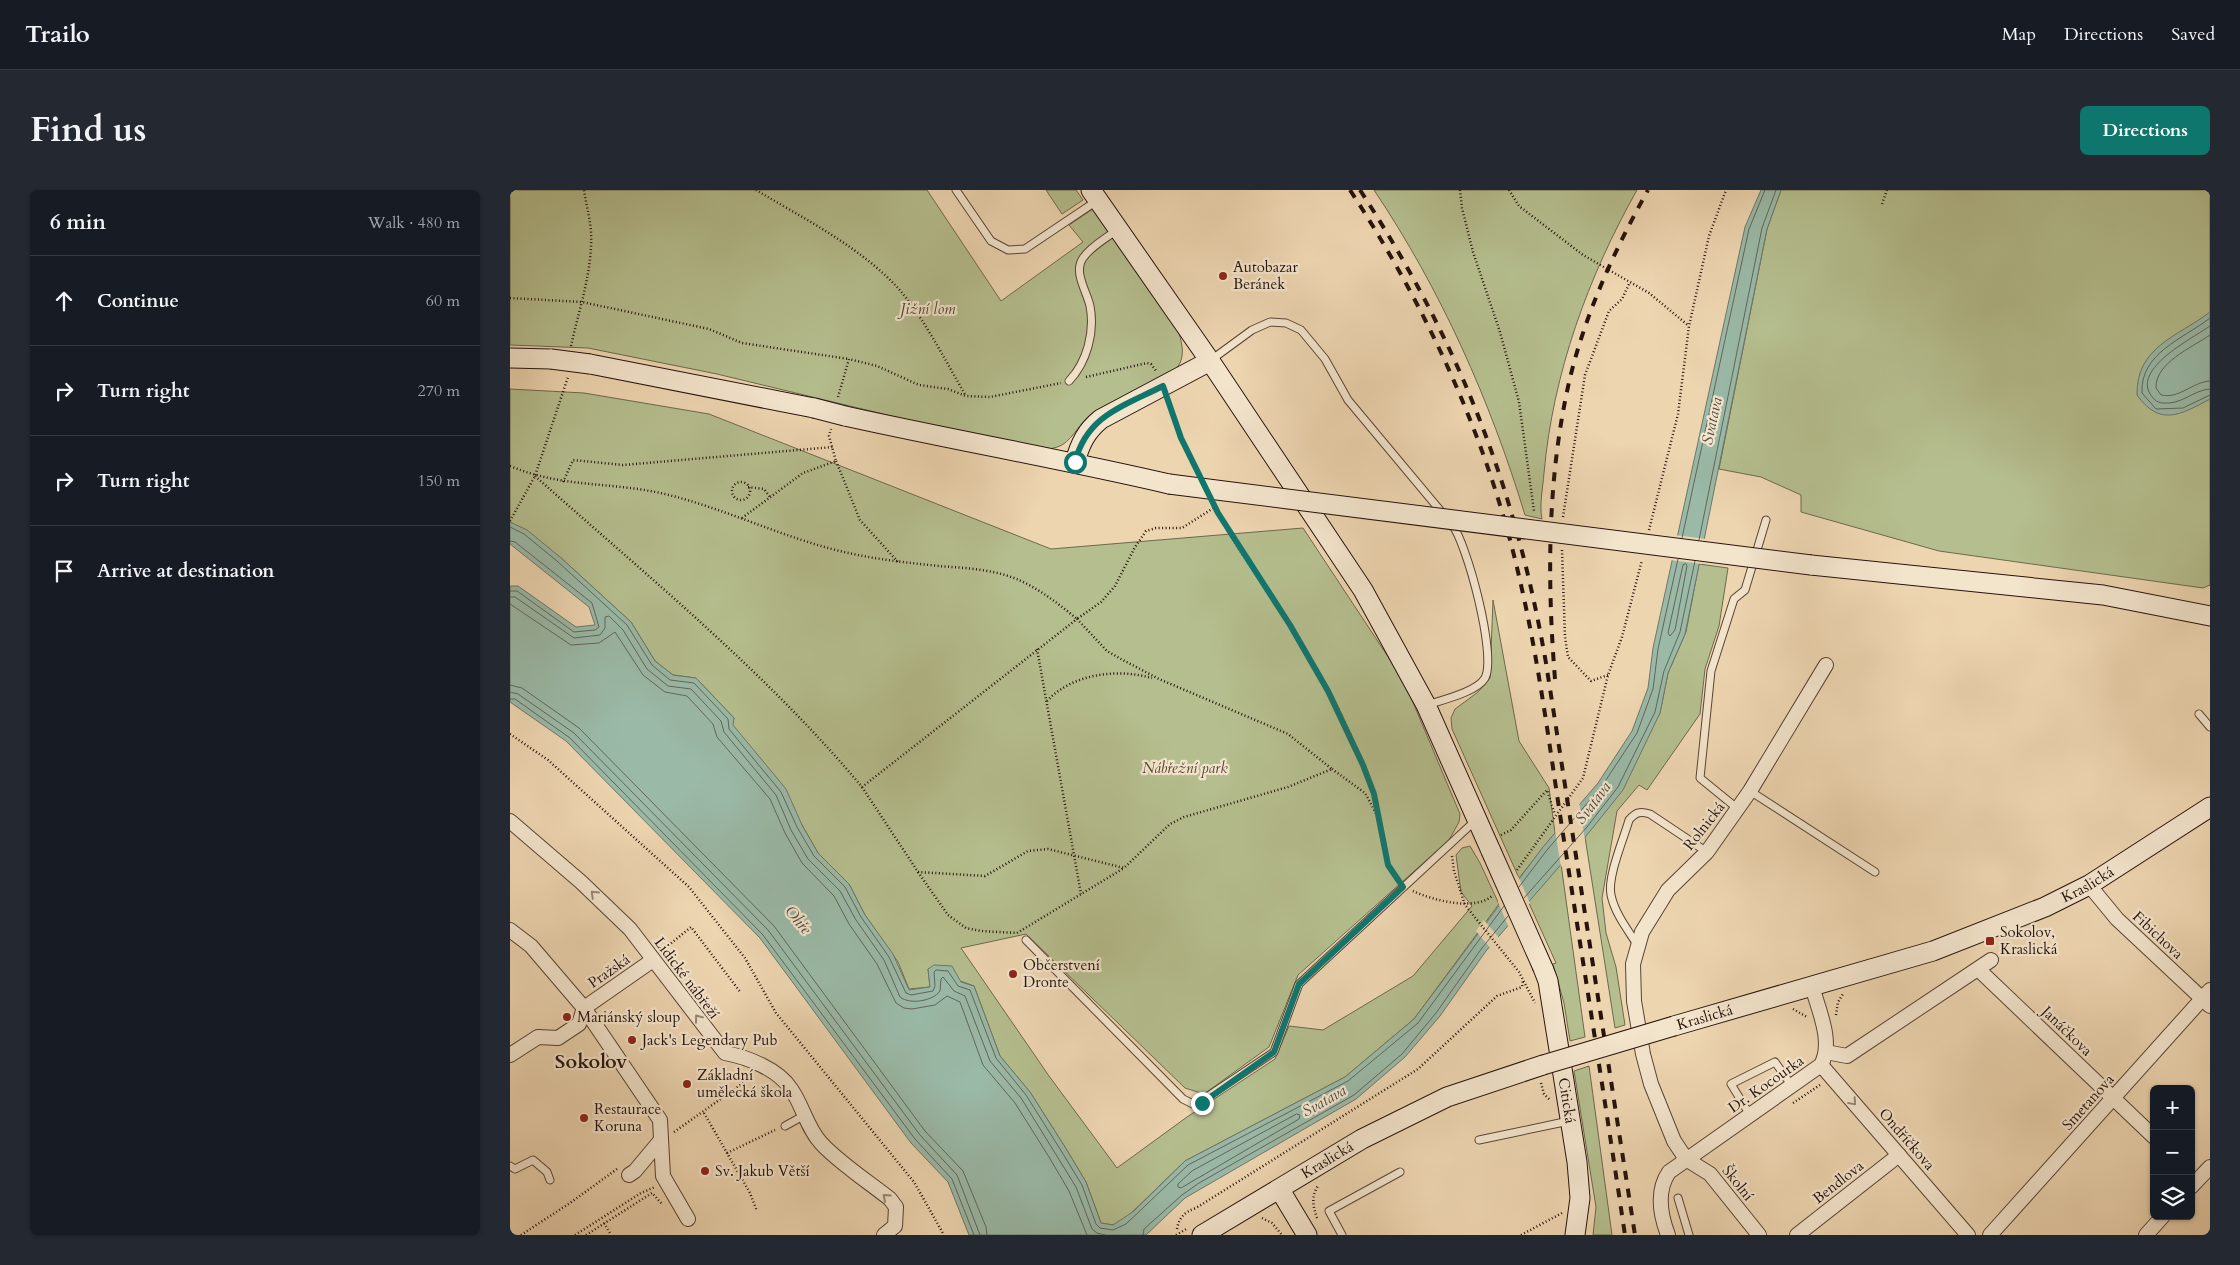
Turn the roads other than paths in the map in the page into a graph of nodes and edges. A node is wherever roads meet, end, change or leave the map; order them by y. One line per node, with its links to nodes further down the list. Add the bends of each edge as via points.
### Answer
1 (956, 190): 2 (lane, via 992,240 1008,250 1025,249)
2 (1095, 195): 3 (street, Citická)
3 (1119, 229): 5 (street, Citická); 6 (lane, via 1082,259 1079,269 1090,306 1091,324 1084,360)
4 (510, 358): 7 (street, bridge, via 590,364 814,408 841,408 969,444)
5 (1210, 361): 7 (street, via 1093,425); 11 (street, Citická, via 1363,590); 11 (lane, via 1252,330 1270,322 1286,323 1301,330 1325,359 1348,400 1453,526 1471,572 1485,629 1489,665 1480,684)
6 (1069, 381)
7 (1075, 462): 9 (street, bridge, via 1170,484 1811,565 2102,595)
8 (1766, 520): 16 (lane, via 1745,590 1734,599 1711,671 1707,701 1700,778)
9 (2210, 616)
10 (1826, 665): 14 (street, Rolnická)
11 (1426, 705): 17 (street, Citická)
12 (2199, 714): 13 (lane)
13 (2210, 727)
14 (1750, 792): 16 (street, Rolnická); 20 (lane)
15 (2210, 807): 21 (street, Kraslická)
16 (1738, 809): 19 (street, Rolnická)
17 (1476, 820): 23 (lane, via 1299,984 1274,1052 1195,1105 1183,1099); 37 (street, Citická, bridge, via 1548,981)
18 (511, 826): 25 (street, Lidické nábřeží, one-way to 18, via 581,882)
19 (1707, 852): 24 (street, Rolnická, via 1668,890 1642,932); 24 (lane, via 1650,814 1641,811 1629,820 1610,894 1620,919)
20 (1874, 872)
21 (2089, 885): 28 (street, Kraslická, via 2045,907 1933,951); 29 (street, Fibichova, via 2117,919)
22 (510, 930): 30 (street, via 531,946)
23 (1026, 940)
24 (1638, 946): 43 (street, Rolnická, via 1633,964 1635,1013 1651,1084 1674,1141)
25 (657, 956): 30 (street, Pražská); 36 (street, Lidické nábřeží, one-way to 25, via 791,1089 772,1071 738,1056 724,1054)
26 (1991, 960): 27 (street)
27 (1979, 970): 32 (street, via 1847,1056); 34 (street, Janáčkova)
28 (1812, 986): 32 (street, via 1824,1030); 50 (street, Kraslická, bridge, via 1543,1065 1447,1097 1362,1139)
29 (2208, 998): 34 (street, Smetanova)
30 (584, 1008): 31 (street, via 579,1024 558,1038 538,1037); 41 (street, via 660,1120)
31 (510, 1055)
32 (1824, 1058): 33 (street, Dr. Kocourka); 42 (street, Ondříčkova, one-way to 42, via 1832,1077)
33 (1792, 1086): 35 (street, Dr. Kocourka); 35 (lane, via 1776,1062 1731,1084)
34 (2113, 1098): 39 (street, Janáčkova); 64 (street, Smetanova)
35 (1750, 1115): 43 (street, Dr. Kocourka)
36 (803, 1116): 38 (lane); 55 (street, Lidické nábřeží, one-way to 36, via 895,1226 896,1207 821,1143)
37 (1572, 1120): 40 (lane); 58 (street, Citická, via 1580,1198)
38 (785, 1126)
39 (2150, 1133)
40 (1479, 1140)
41 (660, 1141): 47 (street); 52 (street, via 663,1176)
42 (1899, 1155): 62 (street, Bendlova); 63 (street, Ondříčkova)
43 (1686, 1159): 59 (street, Dr. Kocourka, via 1663,1181 1660,1198 1662,1220); 61 (street, Školní, via 1710,1174)
44 (510, 1166): 49 (lane, via 515,1169 533,1160 547,1172)
45 (2210, 1167): 48 (street)
46 (1400, 1172): 57 (lane, via 1328,1211)
47 (632, 1173)
48 (2195, 1178)
49 (550, 1180)
50 (1280, 1190): 54 (street, Kraslická); 56 (street)
51 (1678, 1198): 60 (lane)
52 (688, 1220)
53 (2159, 1220): 65 (street)
54 (1197, 1230)
55 (884, 1235)
56 (1307, 1235)
57 (1342, 1235)
58 (1575, 1235)
59 (1668, 1235)
60 (1689, 1235)
61 (1759, 1235)
62 (1797, 1235)
63 (1968, 1235)
64 (1990, 1235)
65 (2146, 1235)

